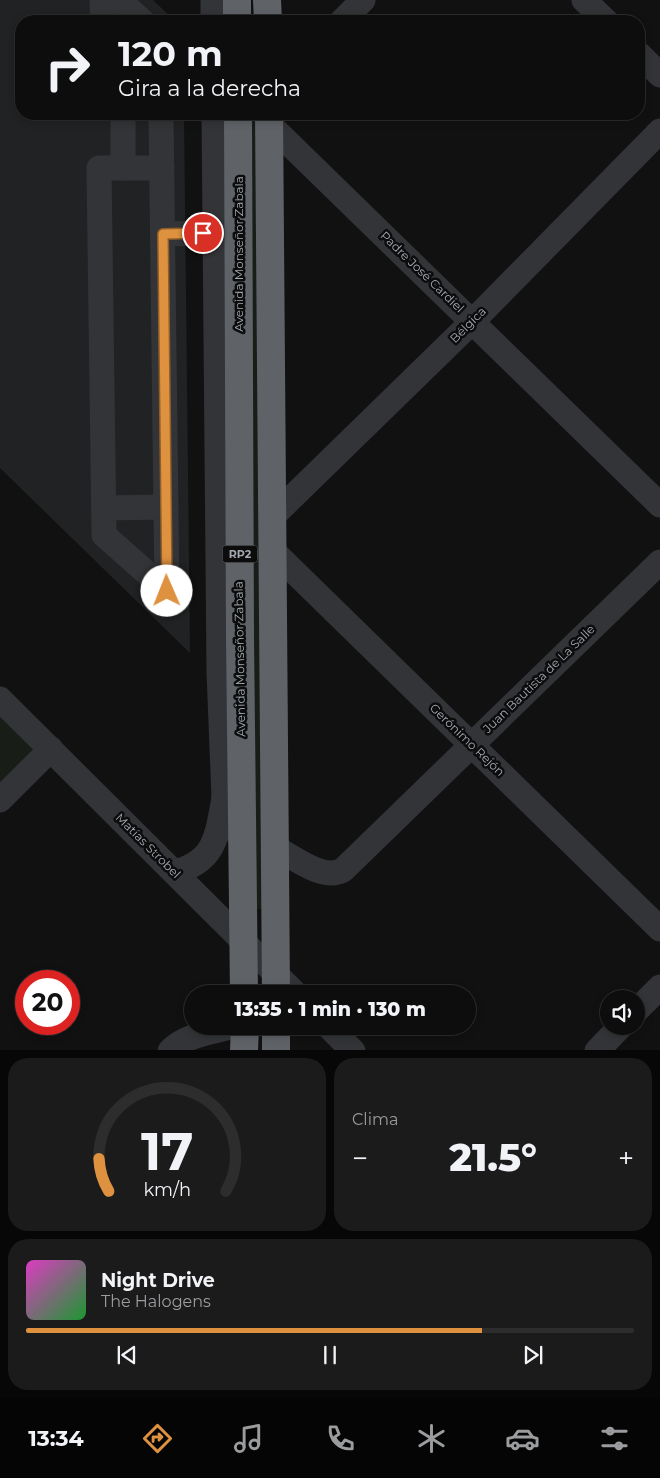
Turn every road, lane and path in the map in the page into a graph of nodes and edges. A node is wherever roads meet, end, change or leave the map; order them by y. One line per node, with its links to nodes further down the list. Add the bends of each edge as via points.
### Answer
1 (102, 0): 8 (street)
2 (119, 0): 9 (street)
3 (213, 0): 10 (street)
4 (237, 0): 11 (highway)
5 (268, 0): 12 (highway)
6 (363, 0): 13 (street)
7 (584, 0): 14 (street)
8 (103, 15)
9 (135, 15)
10 (213, 15)
11 (237, 15)
12 (268, 15)
13 (348, 15)
14 (600, 15)
15 (645, 60): 16 (street)
16 (660, 75)
17 (123, 120): 24 (street)
18 (161, 120): 25 (street)
19 (214, 120): 26 (street)
20 (238, 120): 40 (highway, Avenida Monseñor Zabala / RP2)
21 (269, 120): 32 (highway, RP2)
22 (270, 120): 28 (street, Padre José Cardiel)
23 (660, 131): 28 (street, Bélgica)
24 (123, 168): 25 (street); 31 (street, via 99,168)
25 (162, 168): 27 (street)
26 (215, 233): 27 (street); 38 (street, via 219,672)
27 (163, 234): 30 (street)
28 (472, 321): 29 (street, Padre José Cardiel); 32 (street, Bélgica)
29 (660, 505)
30 (166, 507): 31 (street); 31 (street, via 167,591 104,535)
31 (104, 508)
32 (273, 516): 33 (highway, RP2)
33 (274, 551): 36 (street, Gerónimo Rejón); 41 (highway, RP2)
34 (660, 562): 36 (street, Juan Bautista de La Salle)
35 (0, 699): 37 (street, Matías Strobel)
36 (472, 745): 41 (street, Juan Bautista de La Salle, via 336,874 326,874); 43 (street, Gerónimo Rejón)
37 (51, 749): 39 (street); 42 (street, Matías Strobel)
38 (224, 798): 40 (street); 42 (street, via 212,848 194,866)
39 (0, 800)
40 (243, 848): 44 (highway, Avenida Monseñor Zabala / RP2)
41 (276, 848): 45 (highway, RP2)
42 (174, 872): 44 (street, Matías Strobel)
43 (660, 930)
44 (243, 940): 45 (street, Matías Strobel); 46 (highway, Avenida Monseñor Zabala / RP2)
45 (276, 984)
46 (244, 985)
47 (660, 986): 48 (street)
48 (645, 1002)
49 (201, 1035): 54 (street, via 176,1044)
50 (245, 1035): 55 (highway)
51 (276, 1035): 56 (highway)
52 (337, 1035): 57 (street)
53 (612, 1035): 58 (street)
54 (170, 1050)
55 (244, 1050)
56 (276, 1050)
57 (353, 1050)
58 (597, 1050)

